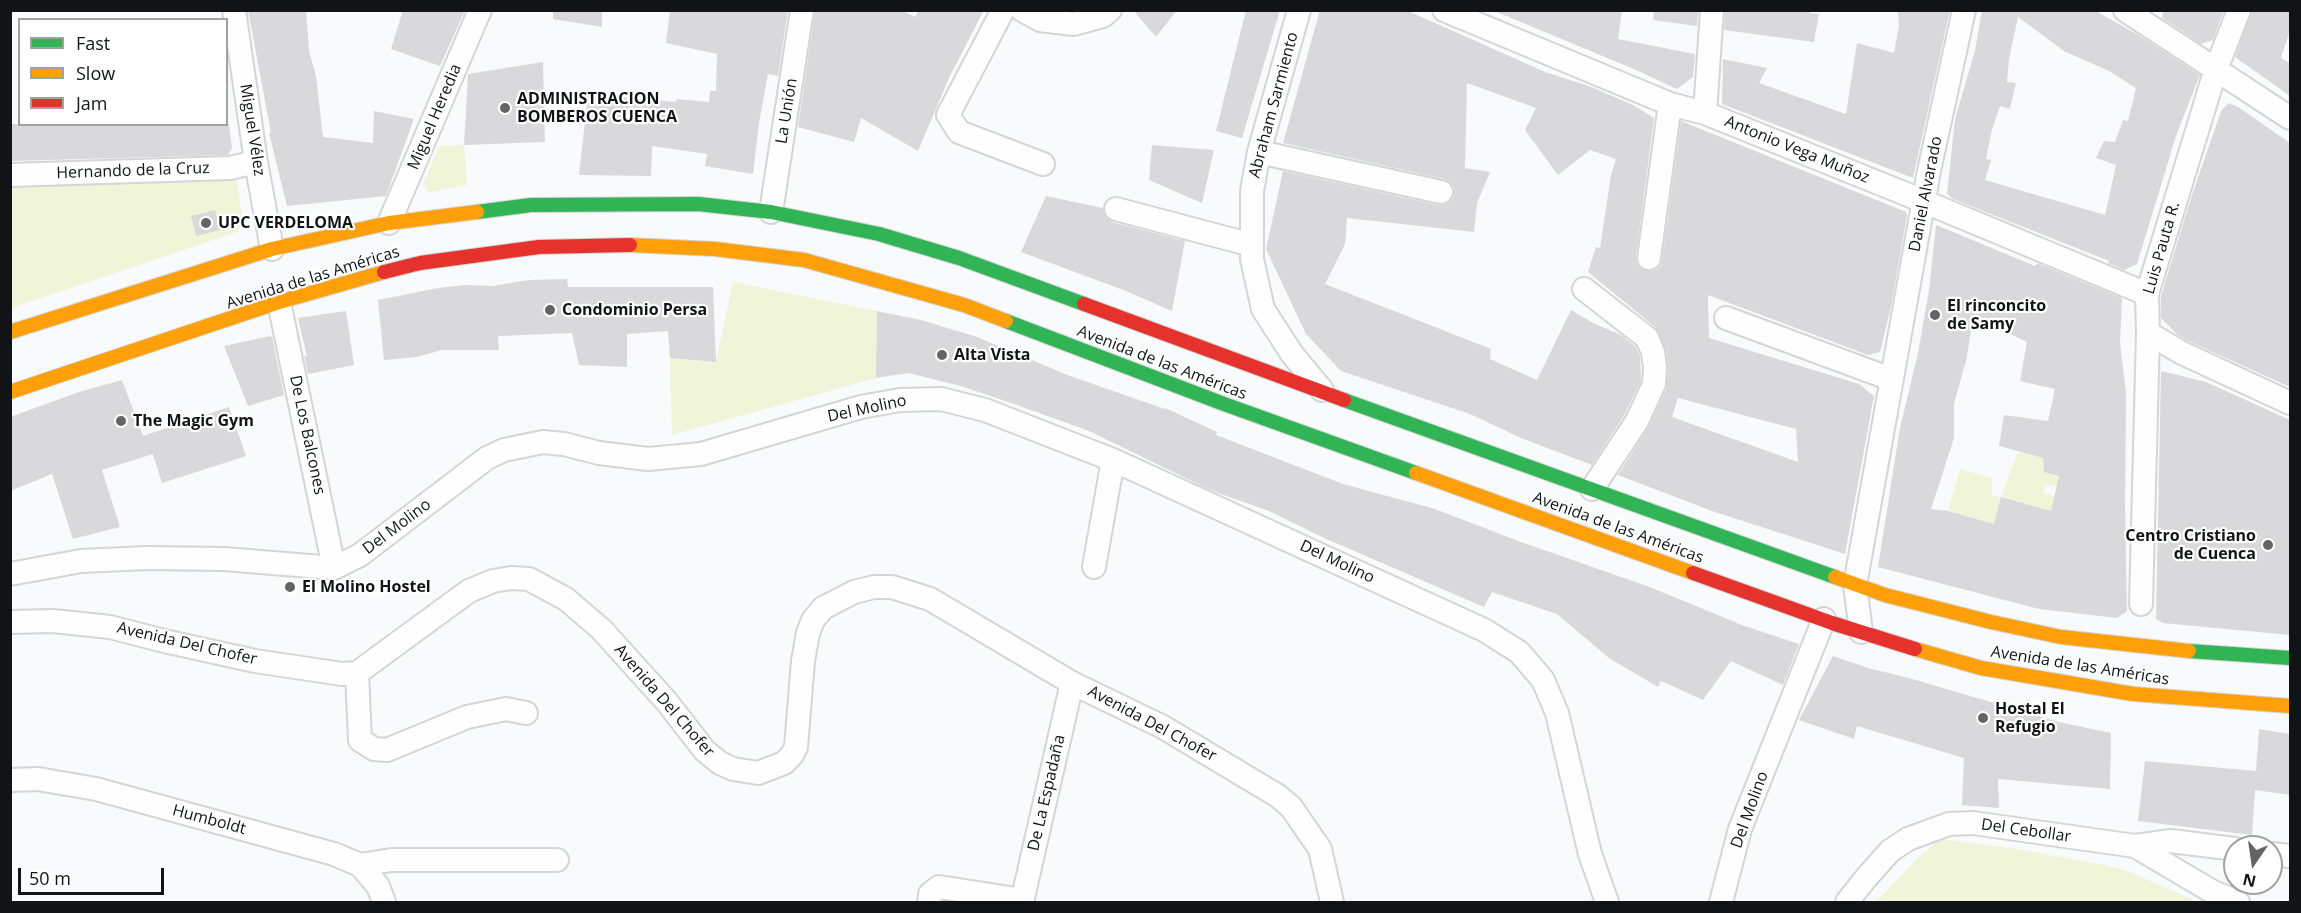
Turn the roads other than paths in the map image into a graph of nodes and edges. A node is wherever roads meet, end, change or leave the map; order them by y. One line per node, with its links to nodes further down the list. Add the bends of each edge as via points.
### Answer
1 (234, 10): 18 (street, Miguel Vélez)
2 (480, 10): 25 (street, Miguel Heredia)
3 (802, 10): 24 (street, La Unión)
4 (1003, 10): 19 (street, via 948,115 959,132)
5 (1022, 10): 6 (street, via 1040,20 1074,24 1103,16)
6 (1110, 10)
7 (1299, 10): 17 (street, Abraham Sarmiento)
8 (1444, 10): 14 (street, Antonio Vega Muñoz)
9 (1712, 10): 15 (street)
10 (1965, 10): 22 (street, Daniel Alvarado)
11 (2125, 10): 13 (street)
12 (2239, 10): 13 (street, Luis Pauta R.)
13 (2216, 69): 16 (street); 30 (street, Luis Pauta R.)
14 (1670, 104): 15 (street, Antonio Vega Muñoz); 28 (street)
15 (1705, 113): 22 (street, Antonio Vega Muñoz)
16 (2290, 118)
17 (1258, 152): 21 (street); 26 (street, Abraham Sarmiento, via 1252,191)
18 (256, 162): 20 (street, Hernando de la Cruz, via 230,168); 27 (street, Miguel Vélez)
19 (1043, 164)
20 (10, 175)
21 (1441, 192)
22 (1924, 201): 30 (street, Antonio Vega Muñoz); 35 (street, Daniel Alvarado)
23 (1116, 209): 26 (street)
24 (771, 212): 25 (main road, Avenida de las Américas, via 698,204 531,205); 37 (main road, Avenida de las Américas, via 879,234 959,258)
25 (389, 223): 27 (main road, Avenida de las Américas)
26 (1252, 245): 37 (street, Abraham Sarmiento, via 1263,309 1292,354)
27 (272, 249): 33 (main road, Avenida de las Américas)
28 (1649, 258)
29 (1584, 289): 40 (street, via 1647,338 1655,367 1654,384 1637,421)
30 (2147, 294): 34 (street, Luis Pauta R.)
31 (279, 302): 36 (main road, Avenida de las Américas); 42 (street, De Los Balcones); 46 (main road, Avenida de las Américas, via 420,263 539,248 636,245 716,249 804,260 964,305 1224,404)
32 (1726, 318): 35 (street)
33 (10, 332)
34 (2148, 333): 38 (street); 45 (street, Luis Pauta R.)
35 (1891, 379): 44 (street, Daniel Alvarado)
36 (10, 392)
37 (1325, 393): 40 (main road, Avenida de las Américas)
38 (2290, 403)
39 (1113, 460): 41 (street); 42 (street, Del Molino, via 985,410 941,399 900,400 861,407 701,454 648,459 543,442 504,450 487,458 360,555); 63 (street, Del Molino, via 1484,630 1519,652 1544,680 1557,713 1590,854)
40 (1592, 489): 44 (main road, Avenida de las Américas)
41 (1094, 567)
42 (334, 568): 43 (street, via 224,559 147,558 81,561)
43 (10, 574)
44 (1855, 585): 48 (street, Daniel Alvarado); 49 (main road, Avenida de las Américas, via 1949,612 2061,637)
45 (2141, 604)
46 (1824, 619): 48 (main road, Avenida de las Américas); 64 (street, Del Molino, via 1740,829)
47 (10, 622): 50 (street, Avenida Del Chofer, via 53,621 110,627 255,661)
48 (1861, 632): 52 (main road, Avenida de las Américas, via 1981,668 2133,694)
49 (2290, 658)
50 (357, 673): 51 (street, Avenida Del Chofer, via 469,591 511,578 529,579 566,599 601,629 705,750 734,769 758,773 784,763 792,755 808,633 823,608 854,592 892,587 930,599); 53 (street, via 360,740 374,749 387,750 467,717 506,709)
51 (1072, 683): 59 (street, De La Espadaña); 62 (street, Avenida Del Chofer, via 1163,727 1291,807 1320,849)
52 (2290, 706)
53 (526, 713)
54 (10, 780): 58 (street, Humboldt, via 38,779 96,789 334,854)
55 (2134, 846): 56 (street, Del Cebollar, via 2171,841); 65 (street, Del Cebollar, via 1973,823 1949,824 1908,839 1890,851); 66 (street)
56 (2223, 848)
57 (557, 860): 58 (street, via 391,860)
58 (360, 865): 60 (street, Humboldt, via 378,886)
59 (1023, 901): 61 (street, via 939,887 930,894)
60 (384, 903)
61 (928, 903)
62 (1332, 903)
63 (1607, 903)
64 (1721, 903)
65 (1847, 903)
66 (2238, 903)

